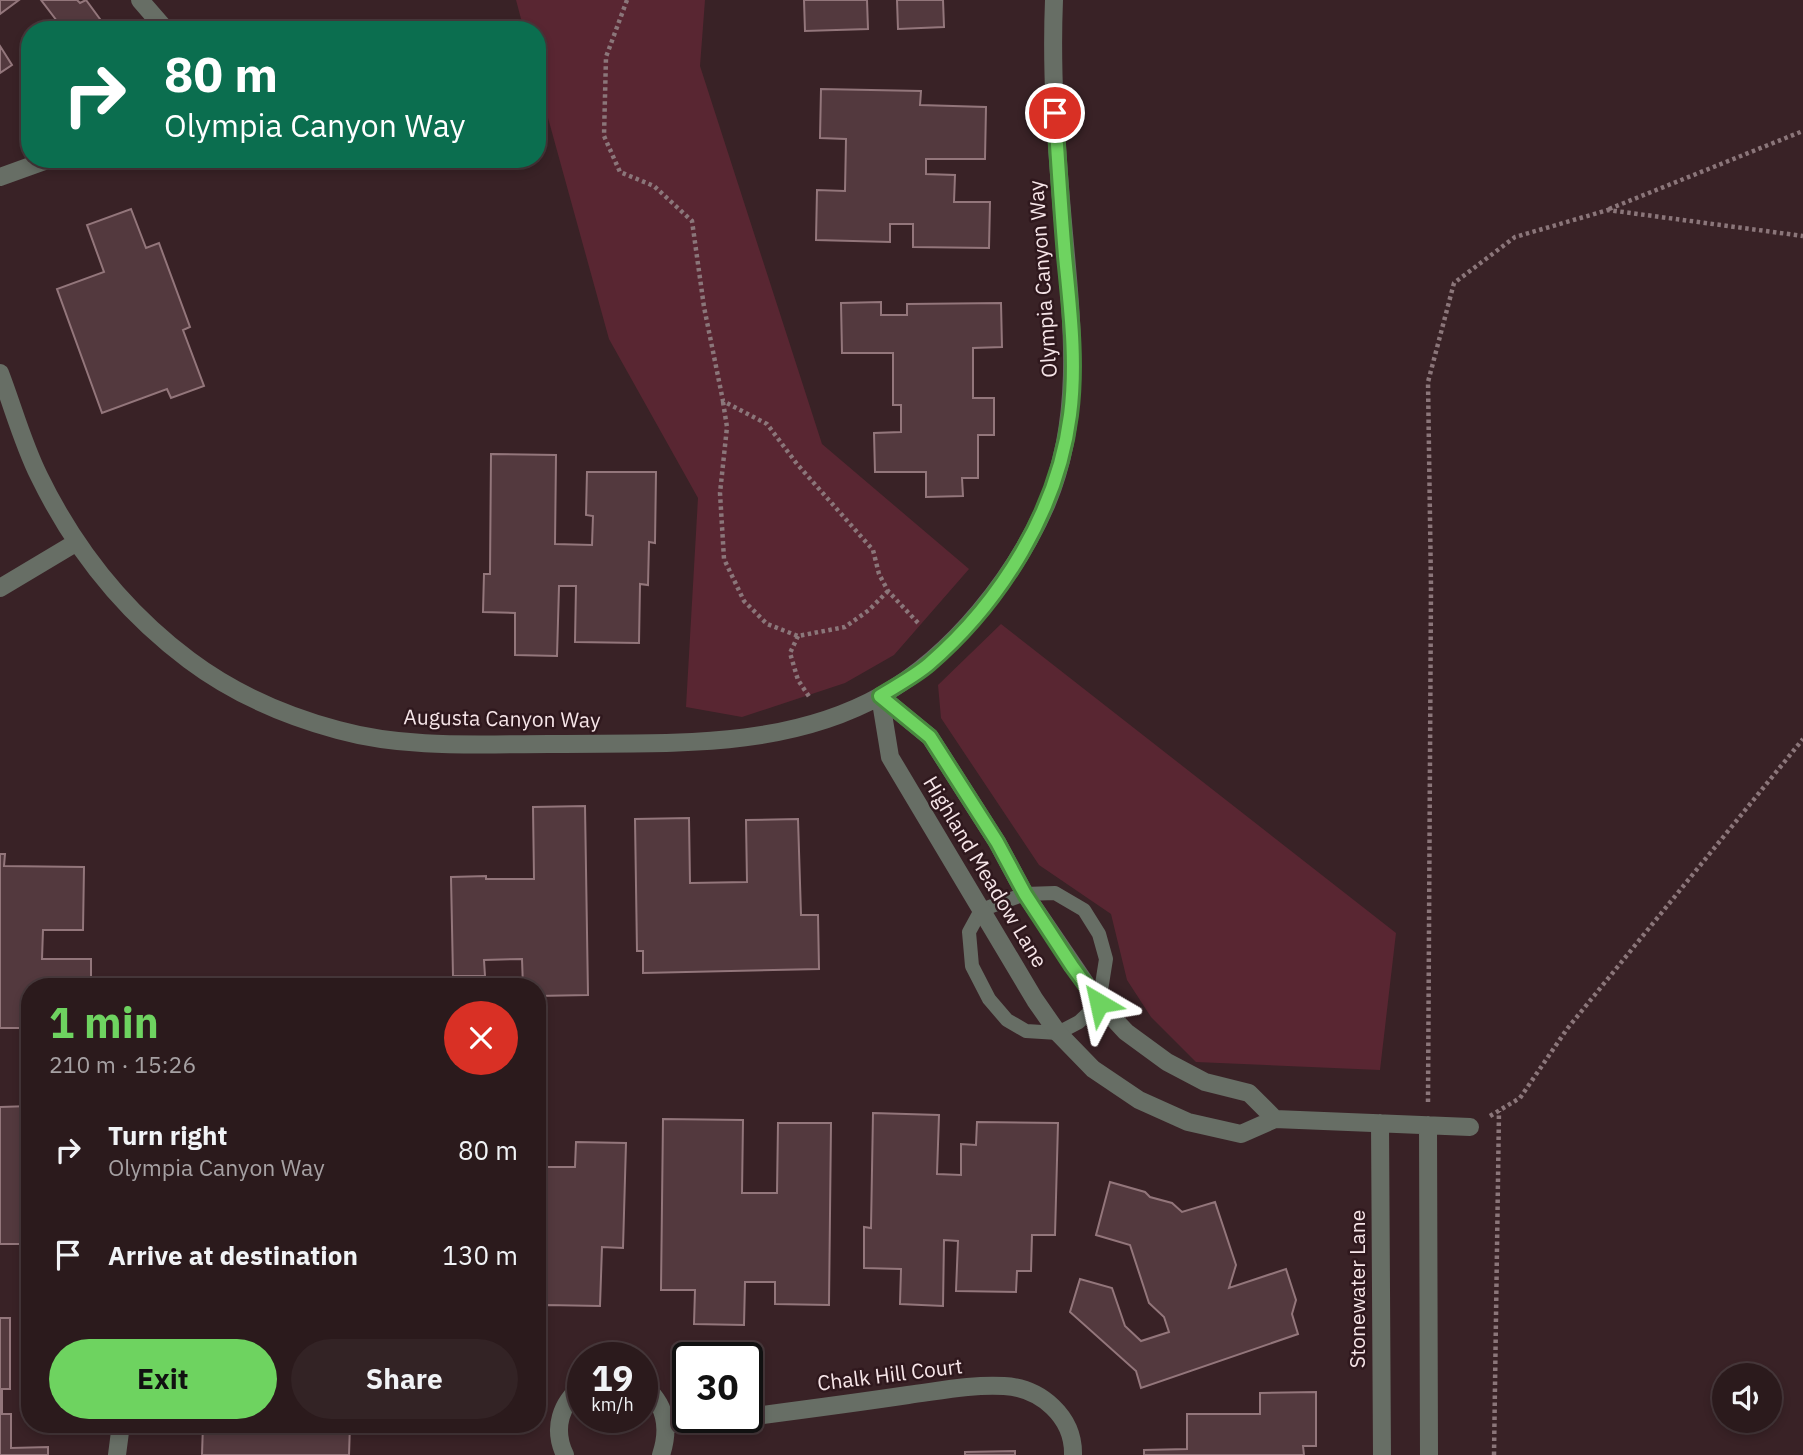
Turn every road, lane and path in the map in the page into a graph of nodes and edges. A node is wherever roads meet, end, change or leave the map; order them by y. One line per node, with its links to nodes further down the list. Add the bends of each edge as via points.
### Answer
1 (140, 0): 4 (street)
2 (627, 0): 11 (path, via 606,57 604,136 620,172 654,186 692,221)
3 (1054, 0): 17 (street, Olympia Canyon Way, via 1053,89 1072,333 1070,416 1061,456 1048,501 985,605 927,666)
4 (158, 21)
5 (1803, 131): 8 (path)
6 (25, 168): 7 (street)
7 (0, 177)
8 (1608, 210): 9 (path); 27 (path, via 1515,237 1454,284 1428,383 1432,587)
9 (1803, 236)
10 (0, 373): 12 (street, Augusta Canyon Way, via 38,473)
11 (723, 401): 14 (path, via 767,424 873,550); 16 (path, via 727,426 720,493 724,559 744,601 767,624)
12 (77, 542): 13 (street); 18 (street, Augusta Canyon Way, via 127,605 190,661 260,701 342,731 432,745 716,742)
13 (0, 588)
14 (888, 591): 15 (path); 16 (path, via 845,627)
15 (920, 625)
16 (798, 635): 18 (path, via 790,653 798,680)
17 (880, 696): 18 (street, Augusta Canyon Way); 20 (street, Highland Meadow Lane, via 930,737); 21 (street, Highland Meadow Lane, via 890,757)
18 (824, 720)
19 (1803, 739): 24 (path, via 1567,1029 1520,1098)
20 (1025, 894): 21 (lane); 22 (street, Highland Meadow Lane); 22 (lane, via 1055,893 1084,910 1099,934 1106,959)
21 (981, 910): 23 (street, Highland Meadow Lane); 23 (lane, via 969,932 971,955 989,999 1007,1020 1026,1031)
22 (1099, 1003): 23 (lane, via 1079,1022); 25 (street, Highland Meadow Lane, via 1126,1032 1167,1062 1205,1082 1249,1093)
23 (1058, 1033): 25 (street, Highland Meadow Lane, via 1093,1069 1139,1100 1188,1122 1241,1134)
24 (1499, 1111): 28 (path); 41 (path)
25 (1275, 1119): 26 (street, Highland Meadow Lane)
26 (1380, 1123): 27 (street, Highland Meadow Lane); 39 (street, Stonewater Lane)
27 (1428, 1125): 28 (street, Highland Meadow Lane); 40 (street)
28 (1470, 1126)
29 (567, 1402): 36 (street, via 559,1428)
30 (658, 1402): 32 (street)
31 (763, 1415): 38 (street, Chalk Hill Court, via 1006,1386 1038,1395 1055,1409 1067,1424)
32 (666, 1423): 33 (street, Chalk Hill Court); 37 (street)
33 (672, 1423)
34 (120, 1433): 35 (street)
35 (117, 1455)
36 (565, 1455)
37 (661, 1455)
38 (1073, 1455)
39 (1381, 1455)
40 (1429, 1455)
41 (1494, 1455)

